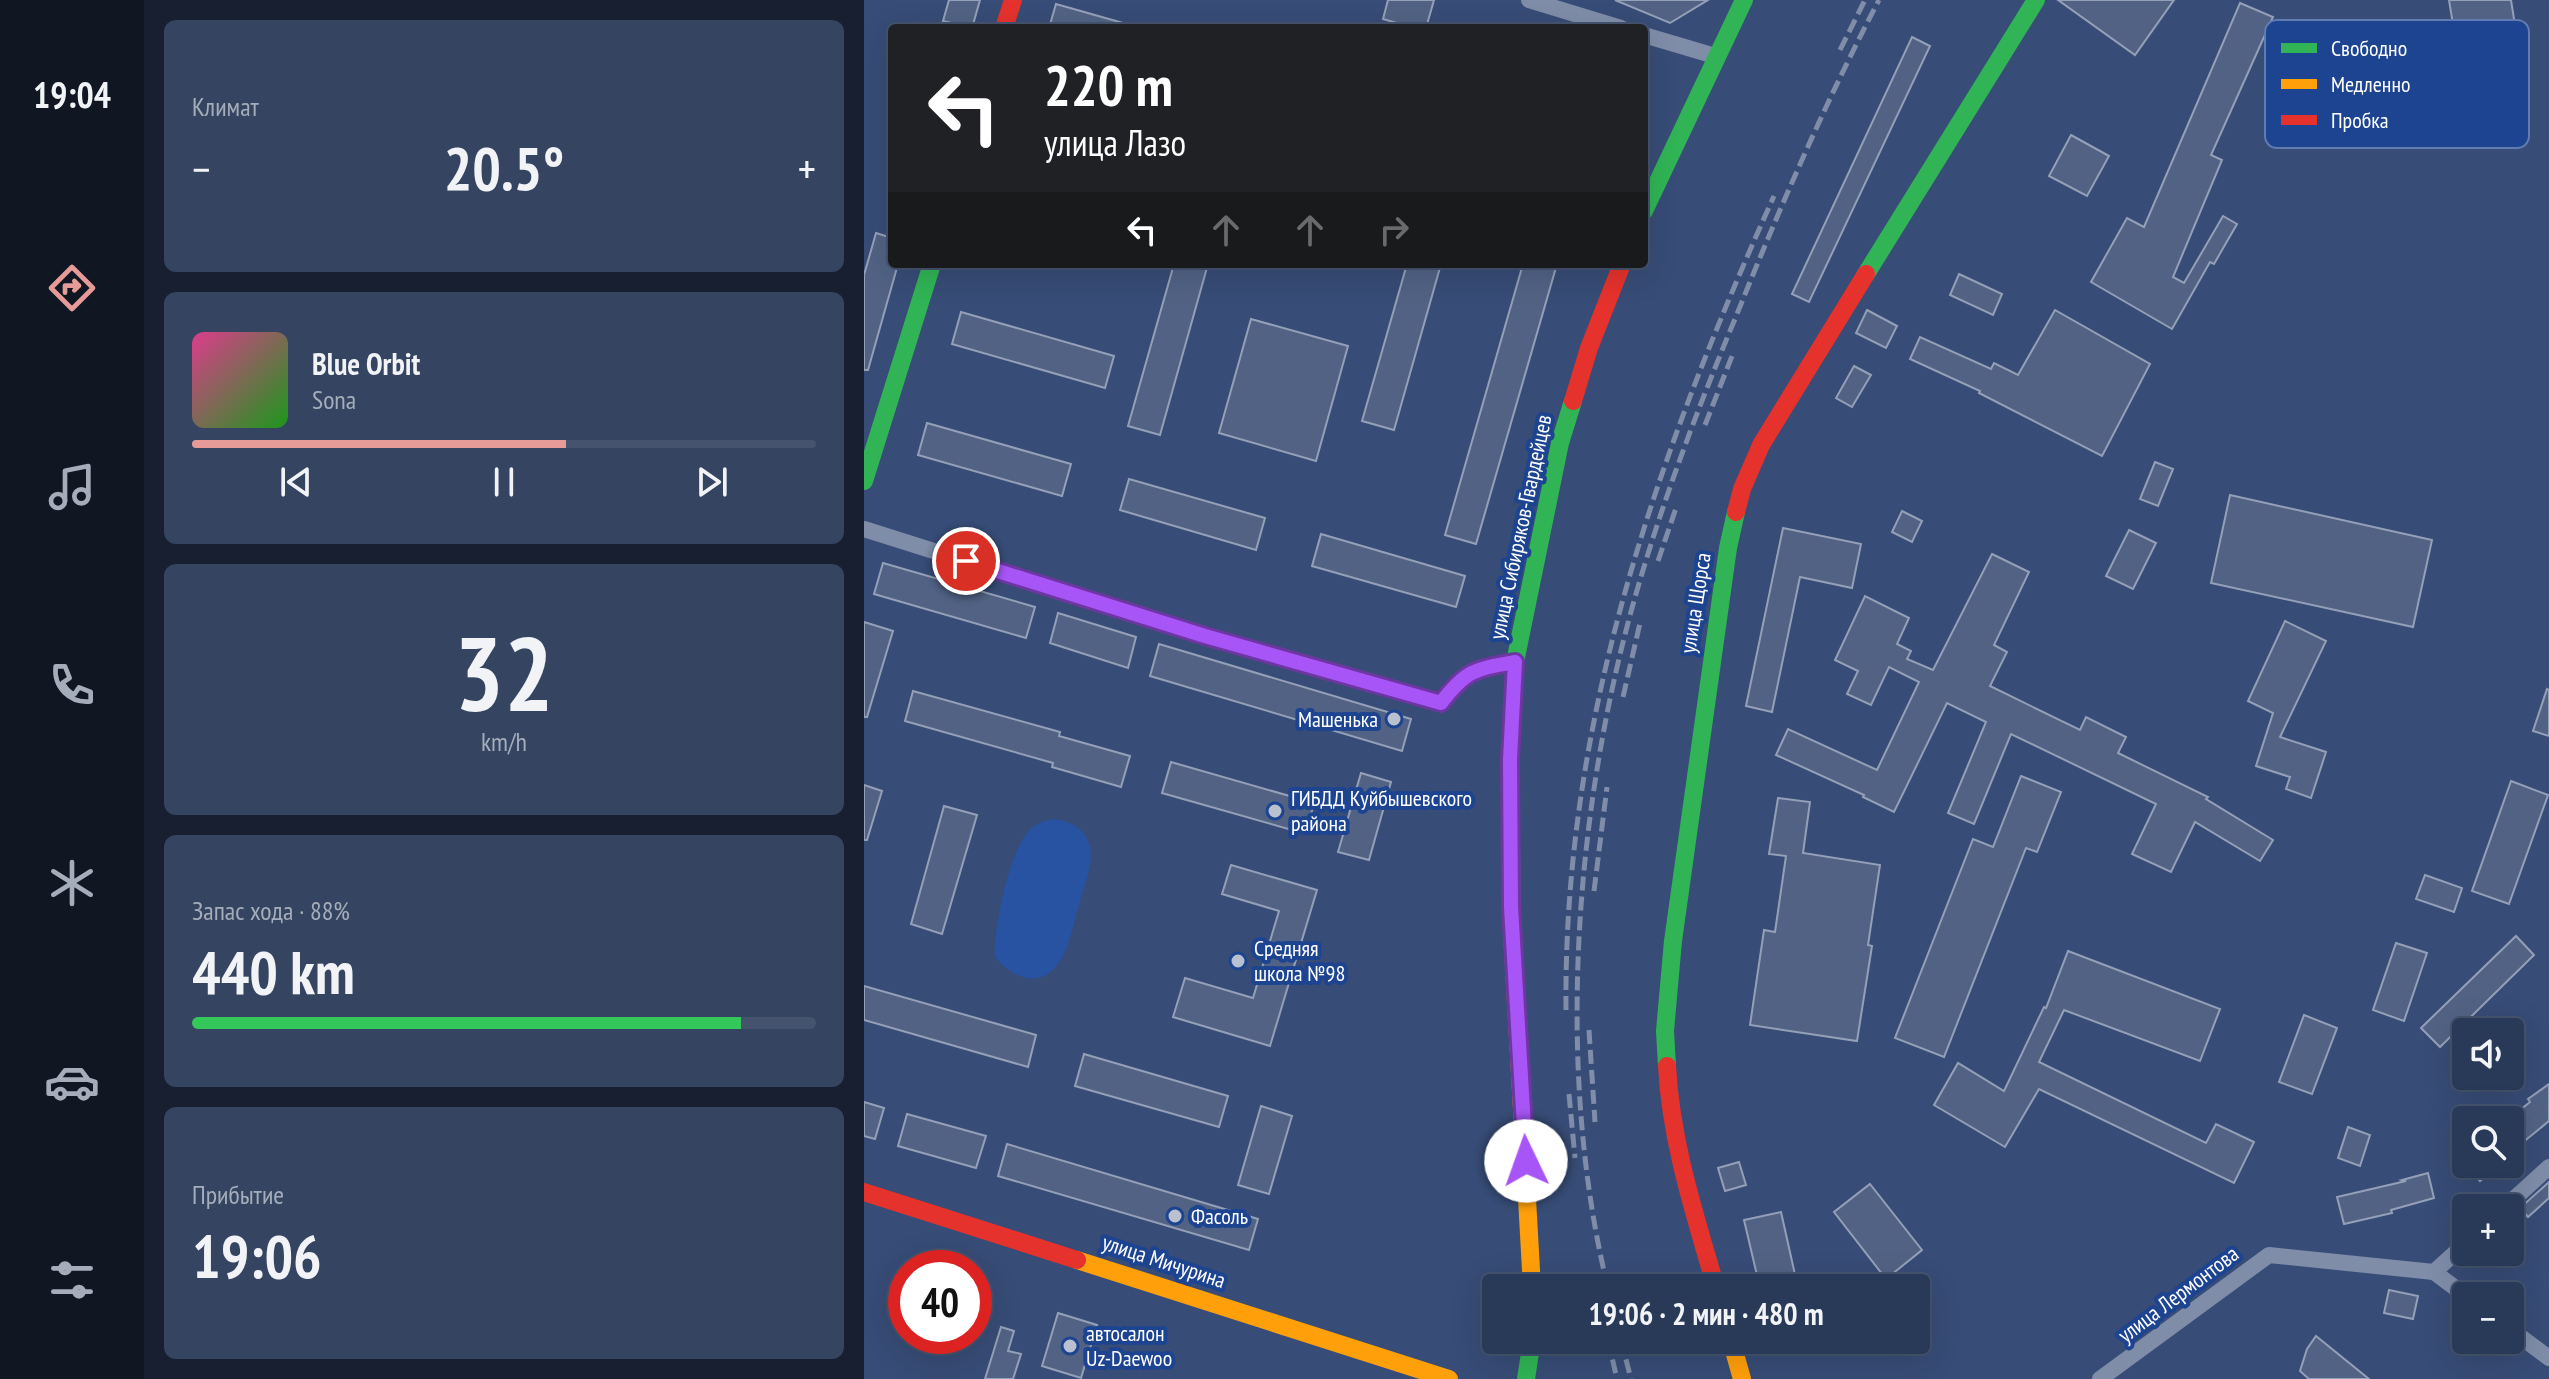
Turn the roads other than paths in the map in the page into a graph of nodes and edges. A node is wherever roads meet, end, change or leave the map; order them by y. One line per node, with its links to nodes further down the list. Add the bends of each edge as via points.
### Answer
1 (1013, 0): 5 (street)
2 (1529, 0): 6 (street)
3 (1744, 0): 8 (street)
4 (2036, 0): 21 (street, улица Щорса, via 1761,445 1742,489 1704,708 1665,1031 1669,1103)
5 (1005, 24)
6 (1608, 24)
7 (1648, 36): 8 (street)
8 (1715, 56): 9 (street)
9 (1648, 202)
10 (931, 268): 12 (street)
11 (1620, 268): 14 (street, улица Сибиряков-Гвардейцев, via 1560,443)
12 (864, 481)
13 (864, 529): 14 (street, via 1241,647 1441,703 1475,669)
14 (1515, 662): 20 (street, улица Сибиряков-Гвардейцев, via 1511,907)
15 (2549, 1167): 17 (street)
16 (864, 1192): 27 (street, улица Мичурина)
17 (2519, 1194)
18 (2452, 1256): 19 (street)
19 (2434, 1272): 22 (street); 30 (street, улица Лермонтова, via 2269,1255)
20 (1531, 1274)
21 (1712, 1274)
22 (2452, 1286)
23 (2524, 1339): 26 (street)
24 (1530, 1354): 28 (street)
25 (1735, 1354): 29 (street)
26 (2549, 1358)
27 (1449, 1379)
28 (1526, 1379)
29 (1742, 1379)
30 (2100, 1379)

